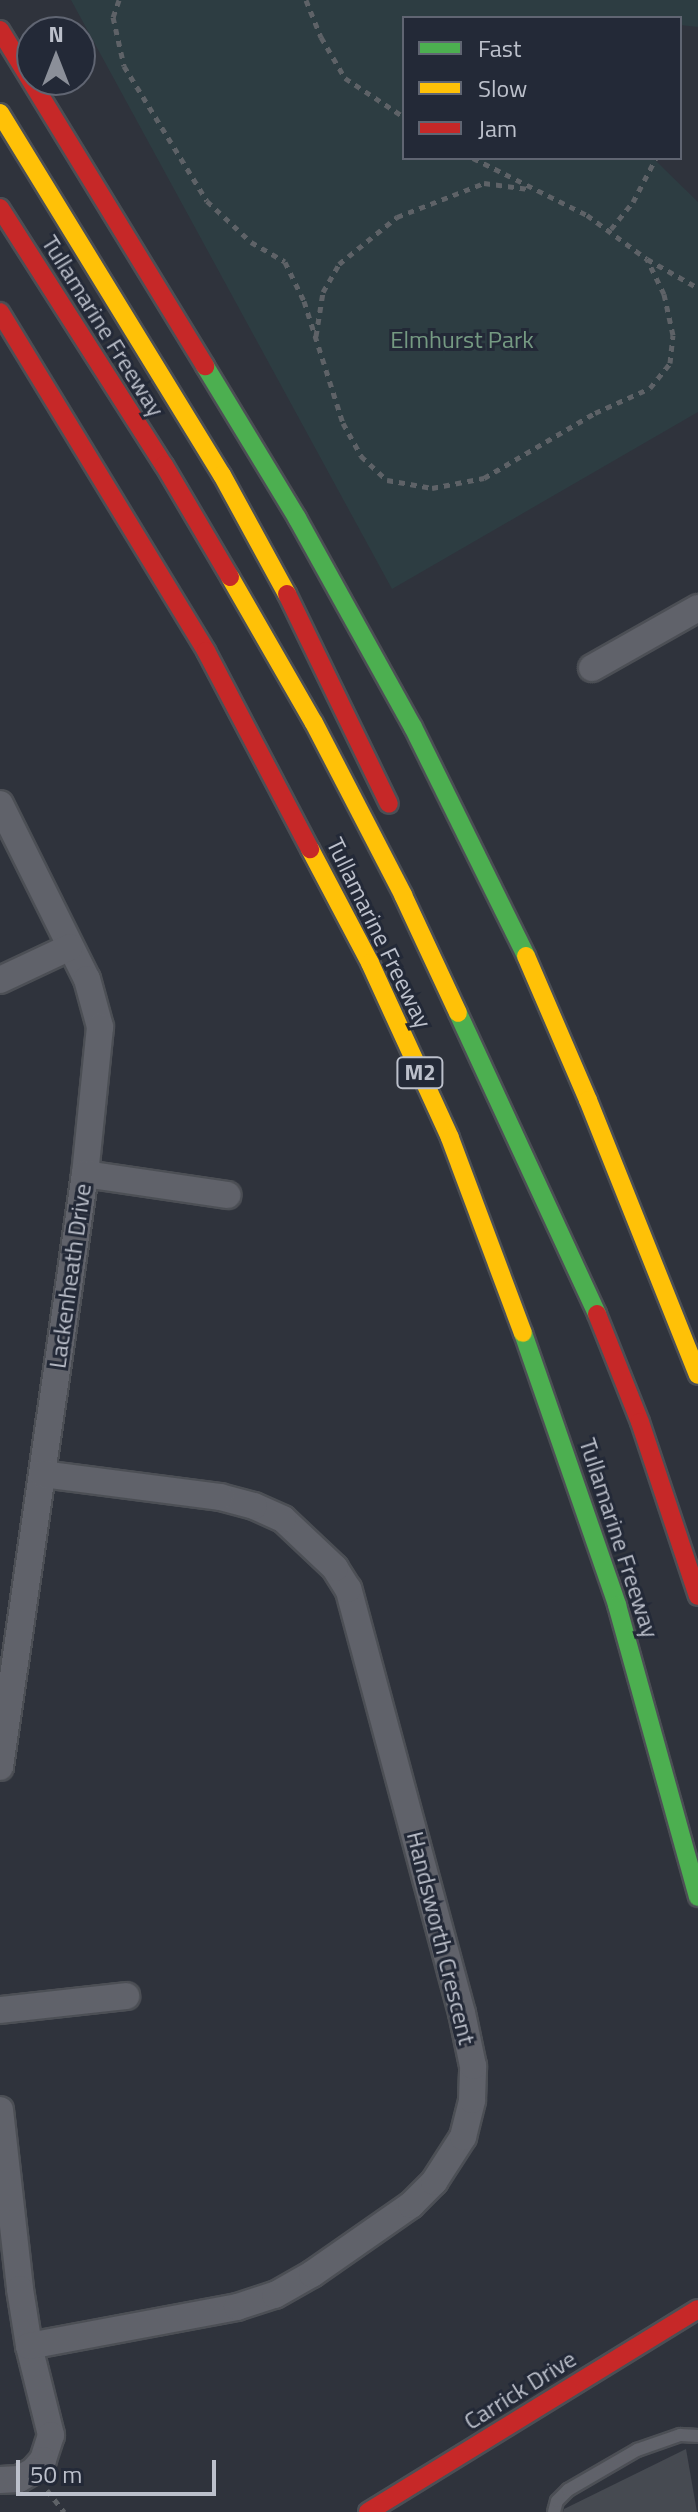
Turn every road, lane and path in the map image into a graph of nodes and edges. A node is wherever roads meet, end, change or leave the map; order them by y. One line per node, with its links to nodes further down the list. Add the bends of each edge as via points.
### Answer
1 (119, 0): 21 (path, via 113,17 124,66 207,201 251,242 285,262)
2 (306, 0): 4 (path)
3 (317, 0): 4 (path)
4 (313, 12): 10 (path, via 345,78)
5 (0, 18): 7 (main road)
6 (0, 30): 11 (main road)
7 (16, 46)
8 (44, 96): 11 (main road)
9 (0, 113): 26 (main road, via 222,475 309,635)
10 (402, 116)
11 (72, 146): 33 (main road, via 297,518 413,727 508,916)
12 (477, 160): 14 (path)
13 (655, 160): 16 (path)
14 (529, 189): 16 (path); 21 (path, via 484,183 397,217 339,264 323,292)
15 (0, 208): 32 (main road, Tullamarine Freeway / M2, via 164,465 314,723 416,920)
16 (611, 229): 17 (path)
17 (647, 259): 18 (path); 21 (path, via 664,294 673,335 670,363 650,388 595,413 484,478 432,488 387,480 361,456 343,423)
18 (698, 288)
19 (0, 312): 22 (main road, Tullamarine Freeway / M2)
20 (0, 330): 22 (main road)
21 (316, 340)
22 (52, 399): 37 (main road, Tullamarine Freeway / M2, via 213,664 370,963 450,1138 603,1563)
23 (698, 608): 24 (street)
24 (592, 668)
25 (0, 804): 27 (street, Lackenheath Drive)
26 (395, 816)
27 (70, 947): 28 (street); 30 (street, Lackenheath Drive, via 87,979 100,1027)
28 (0, 980)
29 (485, 1026): 32 (main road)
30 (85, 1174): 31 (street); 34 (street, Lackenheath Drive)
31 (227, 1195)
32 (599, 1317): 35 (main road, Tullamarine Freeway / M2)
33 (698, 1375)
34 (42, 1474): 36 (street, Lackenheath Drive); 42 (street, Handsworth Crescent, via 254,1506 283,1519 335,1568 348,1589 473,2066 463,2137 434,2182 411,2205 312,2274 275,2295 237,2307)
35 (698, 1596)
36 (0, 1767)
37 (698, 1897)
38 (126, 1996): 39 (street)
39 (0, 2010)
40 (0, 2110): 42 (street)
41 (698, 2309): 45 (main road, Carrick Drive)
42 (29, 2346): 44 (street, via 51,2435 43,2460 19,2479)
43 (698, 2436): 46 (lane, via 680,2435 637,2450 568,2490)
44 (0, 2480)
45 (368, 2512)
46 (554, 2512)

